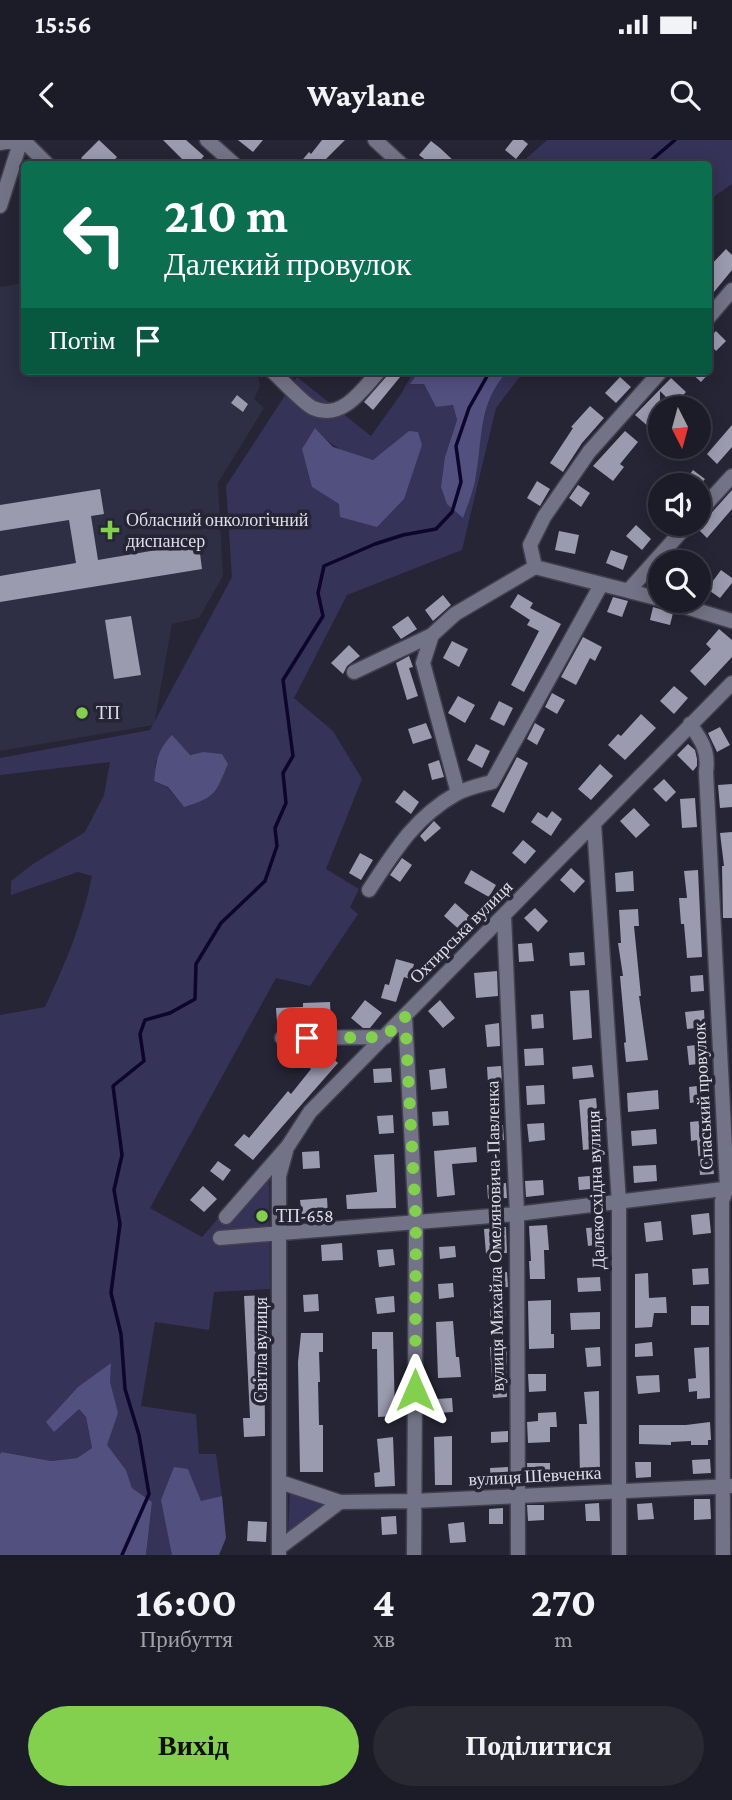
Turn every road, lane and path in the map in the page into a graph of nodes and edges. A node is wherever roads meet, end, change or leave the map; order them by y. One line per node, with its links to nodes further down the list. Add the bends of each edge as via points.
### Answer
1 (20, 140): 4 (street); 5 (street); 8 (street)
2 (207, 140): 6 (street)
3 (375, 140): 7 (street)
4 (0, 144)
5 (44, 161)
6 (231, 161)
7 (398, 161)
8 (0, 206)
9 (732, 290): 10 (street)
10 (712, 313)
11 (276, 375): 12 (street, via 313,408 333,410 349,404)
12 (375, 375)
13 (657, 375): 17 (street, via 589,452 544,517 530,545)
14 (732, 476): 15 (street)
15 (711, 499)
16 (677, 536): 19 (street)
17 (535, 568): 18 (street); 23 (street, via 455,614)
18 (601, 585): 19 (street); 27 (street, via 492,782)
19 (629, 590): 20 (street)
20 (648, 596)
21 (705, 613): 22 (street)
22 (732, 621)
23 (432, 635): 24 (street); 27 (street, via 423,663)
24 (354, 671)
25 (732, 684): 26 (street, Охтирська вулиця)
26 (690, 724): 28 (street, Охтирська вулиця); 35 (street, Спаський провулок, via 705,746 708,760)
27 (458, 793): 29 (street, via 424,816)
28 (594, 824): 30 (street, Охтирська вулиця); 36 (street, Далекосхідна вулиця)
29 (369, 890)
30 (504, 916): 31 (street, Охтирська вулиця); 37 (street, вулиця Михайла Омеляновича-Павленка)
31 (405, 1016): 32 (street, Охтирська вулиця); 39 (street)
32 (385, 1037): 33 (street); 34 (street, Охтирська вулиця, via 310,1112)
33 (282, 1038)
34 (288, 1146): 38 (street, Охтирська вулиця); 40 (street, Світла вулиця, via 279,1176)
35 (729, 1188): 36 (street); 43 (street, Спаський провулок, via 722,1202)
36 (619, 1203): 37 (street); 44 (street, Далекосхідна вулиця)
37 (517, 1214): 39 (street); 45 (street, вулиця Михайла Омеляновича-Павленка)
38 (226, 1217)
39 (416, 1223): 40 (street); 46 (street)
40 (280, 1232): 41 (street); 42 (street, Світла вулиця)
41 (220, 1238)
42 (280, 1482): 47 (street, вулиця Шевченка); 48 (street, Світла вулиця)
43 (728, 1486): 44 (street, вулиця Шевченка); 52 (street, Спаський провулок)
44 (620, 1492): 45 (street, вулиця Шевченка); 51 (street, Далекосхідна вулиця)
45 (518, 1497): 46 (street, вулиця Шевченка); 50 (street, вулиця Михайла Омеляновича-Павленка)
46 (414, 1501): 47 (street, вулиця Шевченка); 49 (street)
47 (340, 1502): 48 (street)
48 (279, 1551)
49 (414, 1555)
50 (518, 1555)
51 (619, 1555)
52 (723, 1555)

